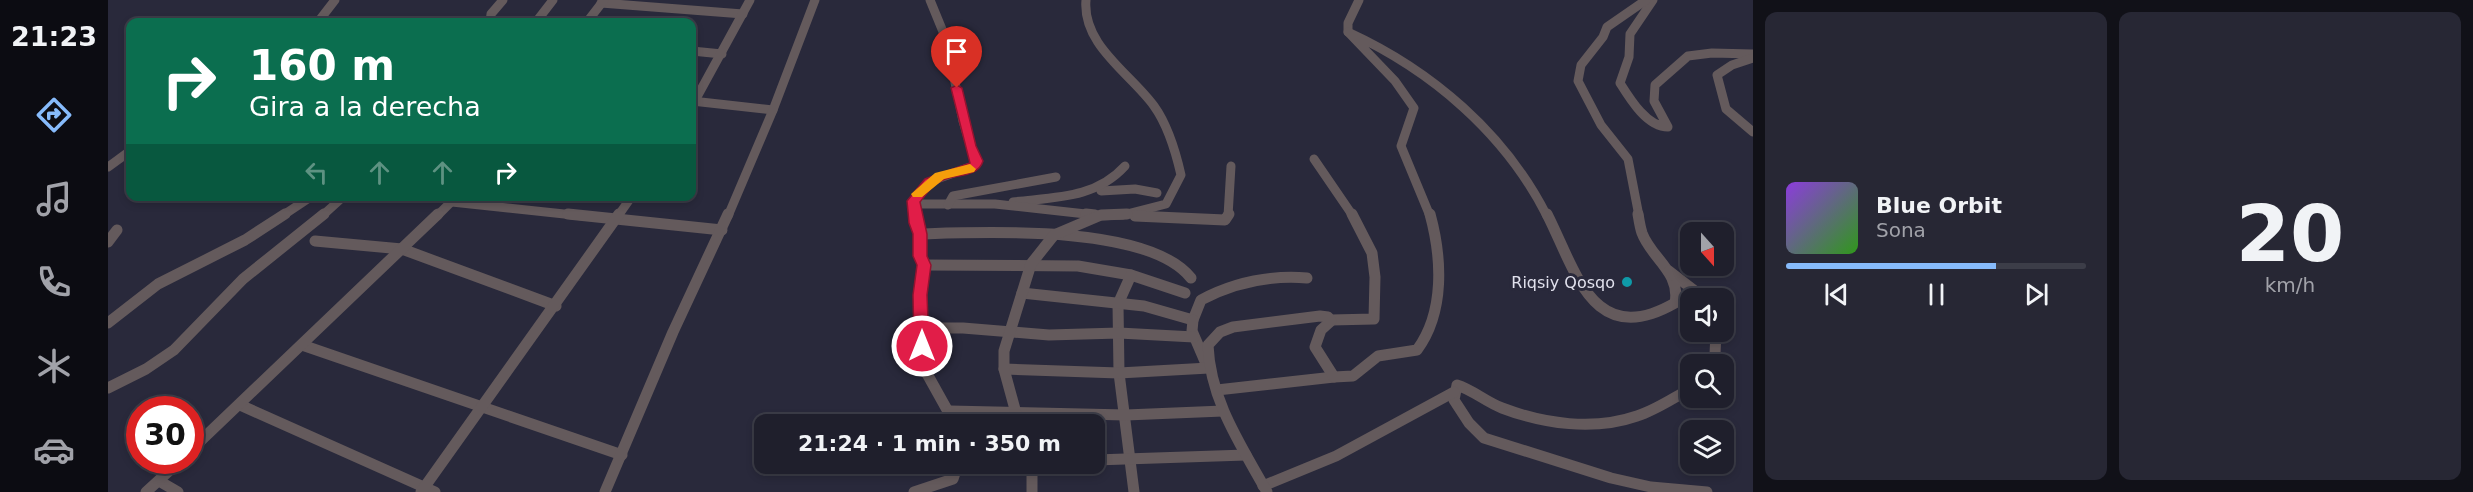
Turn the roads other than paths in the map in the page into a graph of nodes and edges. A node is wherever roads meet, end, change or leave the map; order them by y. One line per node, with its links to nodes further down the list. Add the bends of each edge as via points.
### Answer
1 (335, 0): 13 (street)
2 (503, 0): 14 (street)
3 (553, 0): 15 (street)
4 (750, 0): 12 (street)
5 (815, 0): 23 (street)
6 (930, 0): 39 (street, via 955,65 962,113 976,165 939,176)
7 (1086, 0): 42 (street, via 1083,13 1102,47 1156,107 1181,175 1166,204)
8 (1359, 0): 17 (street)
9 (1646, 0): 53 (street, via 1607,27 1581,65 1578,81 1601,125 1628,159 1642,234)
10 (1653, 0): 20 (street, via 1630,34 1629,57 1620,84 1659,127 1668,127 1651,98 1652,90 1688,56)
11 (602, 2): 12 (street); 16 (street)
12 (742, 14): 19 (street)
13 (321, 18)
14 (490, 18)
15 (539, 18)
16 (590, 18)
17 (1348, 32): 53 (street, via 1419,71 1482,127 1533,190 1580,282 1604,310 1627,319 1675,303 1677,293); 73 (street, via 1395,81 1414,108 1401,147 1428,207 1438,248 1436,304 1434,325 1417,350 1376,356 1355,378)
18 (696, 51): 19 (street)
19 (722, 54): 21 (street)
20 (1753, 56): 24 (street, via 1717,75 1726,109)
21 (696, 96)
22 (696, 103): 23 (street)
23 (773, 110): 45 (street)
24 (1753, 132)
25 (126, 154): 29 (street)
26 (1314, 159): 63 (street, via 1345,201 1372,253 1375,278 1374,320)
27 (1125, 166): 31 (street, via 1108,184)
28 (1231, 166): 42 (street, via 1230,212 1225,220)
29 (108, 167)
30 (1056, 177): 33 (street)
31 (1091, 192): 32 (street, via 1135,189); 40 (street)
32 (1157, 193)
33 (950, 200): 39 (street); 40 (street)
34 (304, 201): 64 (street, via 245,240 158,284)
35 (338, 201): 74 (street, via 243,279 174,350)
36 (453, 201): 50 (street)
37 (463, 201): 43 (street)
38 (629, 201): 43 (street)
39 (914, 201): 46 (street)
40 (995, 204): 41 (street)
41 (1101, 215): 42 (street); 47 (street)
42 (1123, 215)
43 (617, 218): 45 (street); 61 (street)
44 (117, 230): 49 (street)
45 (722, 230): 88 (street, via 673,332)
46 (920, 234): 47 (street); 52 (street)
47 (1054, 235): 51 (street); 55 (street, via 1121,245 1177,263)
48 (315, 241): 50 (street)
49 (108, 242)
50 (402, 249): 61 (street); 69 (street)
51 (1031, 264): 52 (street); 54 (street, via 1078,266); 58 (street)
52 (924, 265): 65 (street, via 920,295)
53 (1668, 269): 57 (street)
54 (1131, 275): 59 (street); 60 (street)
55 (1191, 278)
56 (1307, 278): 62 (street, via 1258,278 1213,293 1201,300)
57 (1692, 288)
58 (1022, 293): 60 (street); 66 (street)
59 (1185, 293)
60 (1118, 303): 62 (street); 67 (street)
61 (556, 306): 79 (street)
62 (1193, 320): 68 (street)
63 (1331, 320): 70 (street, via 1310,316 1226,328 1208,345); 73 (street, via 1321,330 1315,347)
64 (108, 323)
65 (923, 328): 66 (street); 80 (street, via 921,363)
66 (1011, 331): 67 (street, via 1049,335); 71 (street, via 1004,351)
67 (1119, 333): 68 (street); 72 (street)
68 (1194, 337): 70 (street)
69 (302, 345): 78 (street); 79 (street)
70 (1209, 368): 72 (street); 75 (street)
71 (1004, 369): 72 (street); 84 (street)
72 (1119, 373): 85 (street)
73 (1334, 378): 75 (street)
74 (108, 388)
75 (1217, 390): 81 (street)
76 (1454, 392): 77 (street, via 1457,385 1498,407 1556,421 1585,423 1615,422 1636,416); 96 (street, via 1336,456); 104 (street, via 1454,400 1469,423 1484,438 1611,478 1651,487)
77 (1680, 394)
78 (240, 405): 87 (street); 97 (street)
79 (480, 407): 88 (street); 97 (street)
80 (950, 411): 82 (street); 83 (street)
81 (1223, 411): 85 (street); 89 (street)
82 (951, 414)
83 (976, 414)
84 (1017, 414)
85 (1126, 415): 86 (street); 91 (street)
86 (1105, 416)
87 (204, 438)
88 (622, 455): 100 (street)
89 (1246, 455): 91 (street); 96 (street)
90 (1105, 460): 91 (street)
91 (1132, 460): 103 (street)
92 (167, 474): 95 (street)
93 (955, 474): 101 (street, via 953,479)
94 (1032, 474): 102 (street)
95 (159, 482): 98 (street); 99 (street)
96 (1265, 489)
97 (427, 491)
98 (146, 492)
99 (178, 492)
100 (605, 492)
101 (914, 492)
102 (1032, 492)
103 (1134, 492)
104 (1707, 492)

